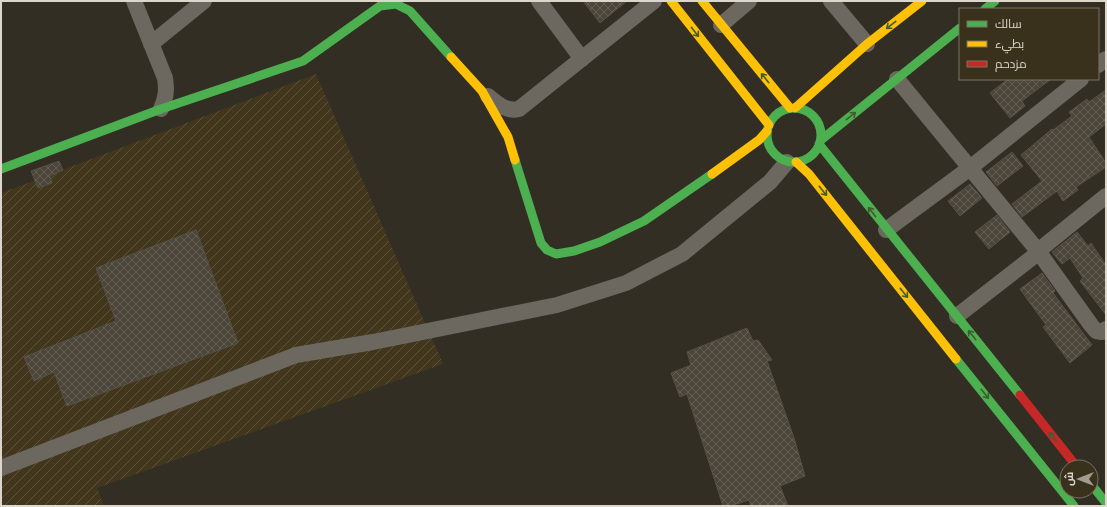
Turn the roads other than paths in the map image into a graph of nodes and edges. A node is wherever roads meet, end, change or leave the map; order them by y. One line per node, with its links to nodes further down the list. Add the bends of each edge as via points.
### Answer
1 (134, 1): 15 (street)
2 (204, 1): 15 (street)
3 (539, 1): 17 (street)
4 (654, 1): 17 (street)
5 (671, 1): 23 (main road, one-way to 23)
6 (702, 1): 13 (main road)
7 (749, 1): 13 (street)
8 (831, 1): 16 (street)
9 (922, 1): 16 (main road, one-way to 16)
10 (995, 1): 12 (main road)
11 (396, 2): 20 (main road, via 410,11); 21 (main road, via 380,6 303,61)
12 (986, 8)
13 (721, 25): 22 (main road, one-way to 13)
14 (959, 29): 18 (main road)
15 (151, 44): 21 (street, via 165,78 166,94)
16 (867, 44): 22 (main road)
17 (582, 59): 20 (street, via 519,109 512,111 504,108)
18 (897, 80): 24 (main road, one-way to 18); 29 (street)
19 (1080, 80): 29 (street)
20 (482, 92): 25 (main road, via 508,137 542,243 546,250 554,254 565,254 644,222)
21 (161, 108): 28 (main road)
22 (793, 108): 23 (main road, via 778,114); 24 (main road, via 809,113 815,118 819,125)
23 (768, 128): 25 (main road, via 760,140); 26 (main road, via 767,138)
24 (820, 142): 27 (main road, via 810,157); 31 (main road, one-way to 24)
25 (746, 148): 26 (main road)
26 (772, 151): 27 (main road, via 779,158)
27 (792, 162): 36 (street, via 682,254 626,283 557,305 296,355); 39 (main road, one-way to 39, via 809,174)
28 (1, 168)
29 (970, 168): 31 (street); 32 (street)
30 (1106, 196): 32 (street)
31 (886, 230): 33 (main road)
32 (1038, 252): 33 (street); 34 (street, via 1096,331 1102,332)
33 (957, 316): 35 (main road, one-way to 33)
34 (1106, 329)
35 (1071, 459)
36 (1, 468)
37 (1099, 494): 38 (main road)
38 (1106, 503)
39 (1074, 506)

